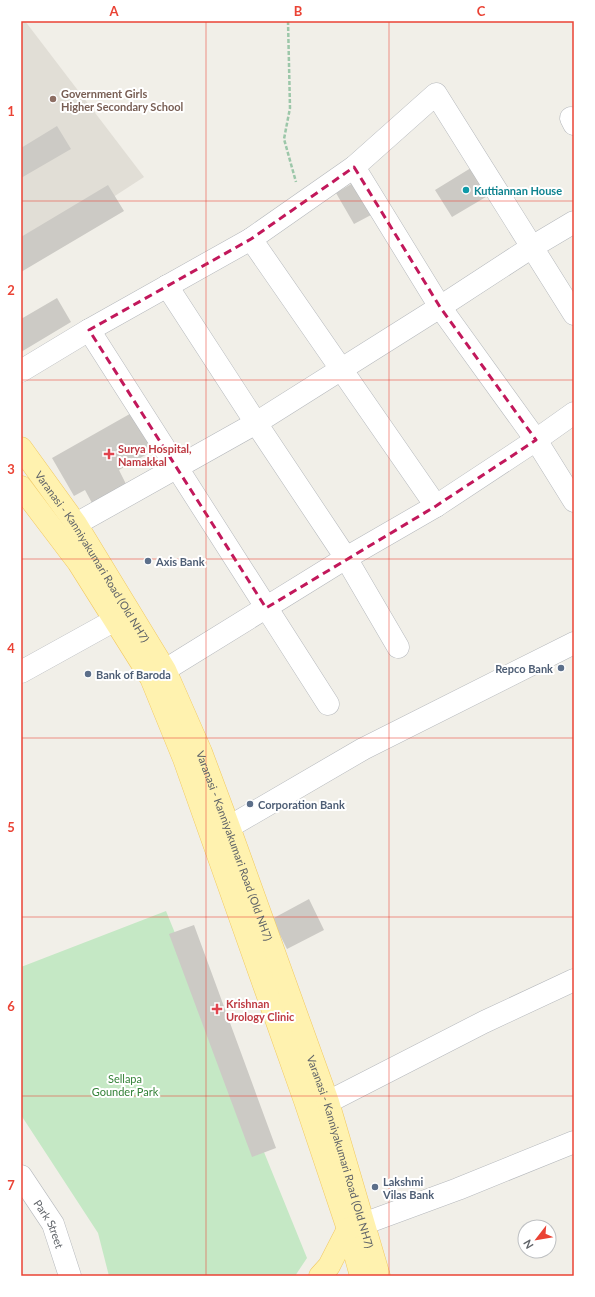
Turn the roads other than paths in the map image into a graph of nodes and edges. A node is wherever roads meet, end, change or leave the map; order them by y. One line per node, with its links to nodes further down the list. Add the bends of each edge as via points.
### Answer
1 (354, 167): 3 (street); 4 (street, via 436,94); 6 (street)
2 (574, 222): 4 (street)
3 (251, 239): 5 (street); 9 (street)
4 (532, 247): 6 (street); 7 (street)
5 (167, 286): 8 (street); 12 (street)
6 (440, 307): 9 (street); 13 (street)
7 (574, 314)
8 (89, 330): 10 (street); 15 (street)
9 (340, 369): 12 (street); 18 (street)
10 (21, 371)
11 (574, 413): 13 (street)
12 (256, 423): 15 (street); 20 (street)
13 (536, 440): 17 (street); 18 (street)
14 (21, 448): 19 (main road, Varanasi - Kanniyakumari Road (Old NH7))
15 (177, 467): 19 (street); 21 (street)
16 (21, 487): 22 (main road, Varanasi - Kanniyakumari Road (Old NH7), via 78,562)
17 (574, 500)
18 (436, 506): 20 (street)
19 (76, 524): 25 (main road, Varanasi - Kanniyakumari Road (Old NH7))
20 (346, 558): 21 (street); 24 (street)
21 (266, 608): 25 (street); 27 (street)
22 (115, 620): 26 (street); 33 (main road, Varanasi - Kanniyakumari Road (Old NH7), via 151,678 184,759 302,1094)
23 (574, 643): 28 (street, via 363,749)
24 (398, 647)
25 (165, 670): 28 (main road, Varanasi - Kanniyakumari Road (Old NH7), via 201,752)
26 (21, 672)
27 (328, 704)
28 (229, 827): 30 (main road, Varanasi - Kanniyakumari Road (Old NH7))
29 (574, 980): 30 (street, via 484,1022)
30 (328, 1102): 33 (main road, Varanasi - Kanniyakumari Road (Old NH7))
31 (574, 1142): 33 (street, via 458,1189)
32 (21, 1176): 34 (street, Park Street, via 53,1224)
33 (355, 1226): 35 (main road); 36 (main road, Varanasi - Kanniyakumari Road (Old NH7)); 37 (main road, Varanasi - Kanniyakumari Road (Old NH7))
34 (70, 1276)
35 (320, 1276)
36 (361, 1276)
37 (379, 1276)

